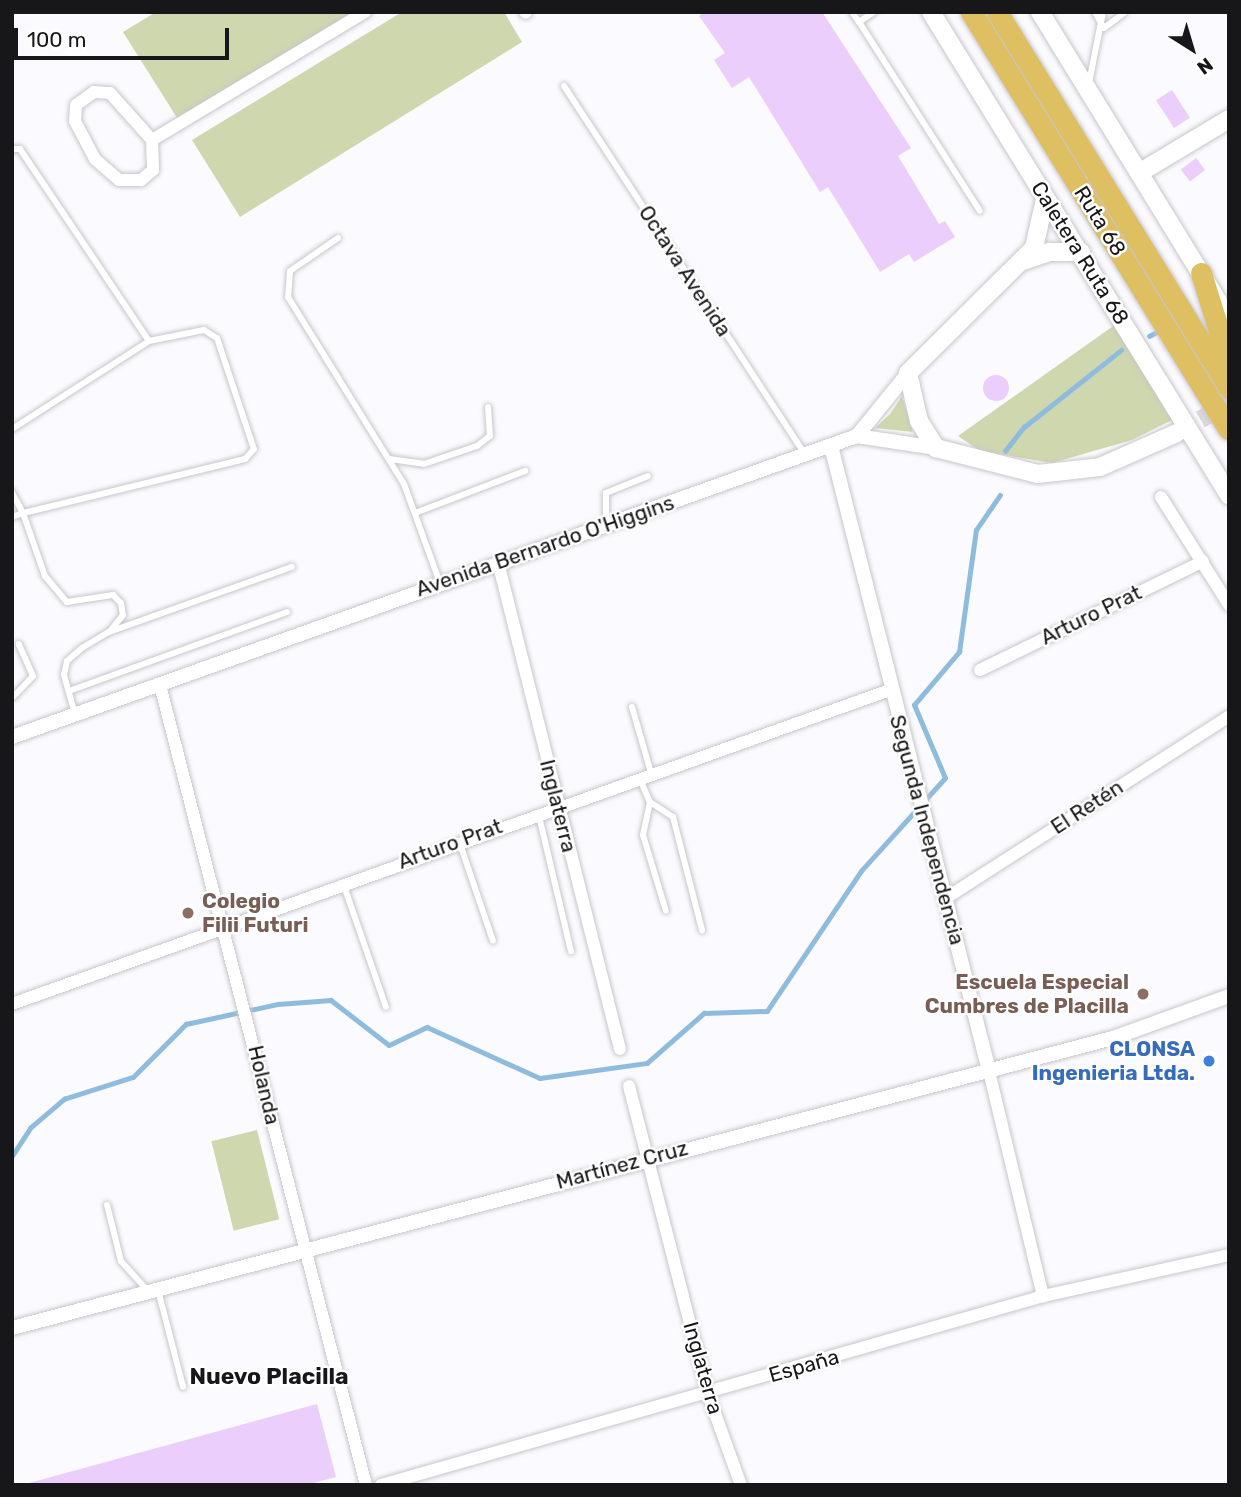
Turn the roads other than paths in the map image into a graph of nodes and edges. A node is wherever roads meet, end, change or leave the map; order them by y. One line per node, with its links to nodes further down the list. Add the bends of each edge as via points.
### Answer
1 (365, 12): 16 (street)
2 (852, 12): 11 (lane)
3 (874, 12): 11 (lane)
4 (931, 12): 19 (main road, Caletera Ruta 68)
5 (971, 12): 32 (highway, Ruta 68)
6 (997, 12): 29 (highway, Ruta 68)
7 (1040, 12): 14 (main road)
8 (1095, 12): 12 (lane)
9 (1103, 12): 12 (lane)
10 (1125, 12): 12 (lane)
11 (859, 22): 20 (lane)
12 (1104, 28): 14 (lane)
13 (564, 86): 37 (lane, Octava Avenida)
14 (1087, 88): 18 (main road)
15 (1229, 119): 18 (main road)
16 (152, 140): 16 (street, via 153,170 141,180 119,180 95,159 75,121 76,105 94,92 110,93)
17 (12, 149): 26 (lane, via 20,149)
18 (1139, 173): 24 (main road)
19 (1045, 197): 22 (main road, Caletera Ruta 68); 23 (main road, Avenida Bernardo O'Higgins, via 1040,237)
20 (980, 211)
21 (338, 238): 38 (lane, via 290,271 288,297)
22 (1081, 253): 23 (main road, Avenida Bernardo O'Higgins, via 1049,252); 42 (main road, Caletera Ruta 68)
23 (1017, 265): 28 (main road, Avenida Bernardo O'Higgins)
24 (1201, 273): 25 (main road); 27 (highway)
25 (1229, 319)
26 (149, 341): 31 (lane); 44 (lane, via 204,330 217,338 254,449 245,459)
27 (1229, 363)
28 (908, 373): 34 (street, Avenida Bernardo O'Higgins); 36 (main road, via 913,406)
29 (1229, 388)
30 (488, 407): 38 (lane, via 490,436 477,446 424,464)
31 (12, 429)
32 (1229, 429)
33 (1177, 433): 36 (main road, via 1119,461 1059,474 997,468)
34 (857, 436): 35 (street, Avenida Bernardo O'Higgins); 36 (street)
35 (831, 446): 37 (street, Avenida Bernardo O'Higgins); 58 (street, Segunda Independencia)
36 (936, 448)
37 (805, 455): 47 (street, Avenida Bernardo O'Higgins)
38 (390, 459): 45 (lane)
39 (524, 471): 45 (lane)
40 (648, 476): 47 (lane, via 606,493)
41 (12, 492): 44 (lane)
42 (1229, 495)
43 (1161, 497): 48 (street)
44 (23, 513): 46 (lane); 54 (lane, via 56,593 67,602 113,595 121,603 122,615)
45 (415, 513): 51 (lane)
46 (12, 517)
47 (606, 525): 49 (street, Avenida Bernardo O'Higgins)
48 (1203, 561): 52 (street); 56 (street, Arturo Prat)
49 (498, 562): 51 (street, Avenida Bernardo O'Higgins); 67 (street, Inglaterra)
50 (292, 567): 54 (lane)
51 (440, 583): 57 (street, Avenida Bernardo O'Higgins)
52 (1229, 605)
53 (287, 612): 59 (lane)
54 (108, 632): 59 (lane, via 67,661)
55 (19, 644): 60 (lane, via 33,676)
56 (980, 670)
57 (160, 685): 62 (street, Avenida Bernardo O'Higgins); 73 (street, Holanda)
58 (890, 690): 65 (street, Arturo Prat); 71 (street, Segunda Independencia)
59 (69, 691): 62 (lane)
60 (12, 698)
61 (632, 707): 65 (lane)
62 (75, 714): 64 (street, Avenida Bernardo O'Higgins)
63 (1229, 716): 71 (street, El Retén)
64 (12, 737)
65 (645, 775): 66 (lane); 67 (street, Arturo Prat)
66 (650, 802): 72 (lane, via 643,835); 74 (lane, via 673,817)
67 (557, 806): 68 (street, Arturo Prat); 80 (street, Inglaterra)
68 (538, 813): 69 (street, Arturo Prat); 76 (lane)
69 (459, 841): 70 (street, Arturo Prat); 75 (lane)
70 (343, 883): 73 (street, Arturo Prat); 79 (lane)
71 (946, 898): 81 (street, Segunda Independencia)
72 (666, 911)
73 (226, 926): 78 (street, Arturo Prat); 85 (street, Holanda)
74 (702, 930)
75 (493, 941)
76 (571, 951)
77 (1229, 996): 81 (street, Martínez Cruz, via 1113,1038)
78 (12, 1004)
79 (386, 1007)
80 (620, 1049)
81 (988, 1067): 83 (street, Martínez Cruz); 88 (street, Segunda Independencia)
82 (629, 1086): 83 (street, Inglaterra)
83 (646, 1159): 85 (street, Martínez Cruz); 91 (street, Inglaterra)
84 (107, 1205): 87 (lane, via 121,1261)
85 (302, 1250): 87 (street, Martínez Cruz); 92 (street, Holanda)
86 (1229, 1255): 88 (street, España)
87 (153, 1289): 89 (street, Martínez Cruz); 90 (lane)
88 (1043, 1296): 91 (street, España)
89 (12, 1328)
90 (183, 1387)
91 (708, 1394): 93 (street, España); 94 (street, Inglaterra)
92 (366, 1485)
93 (381, 1485)
94 (741, 1485)

